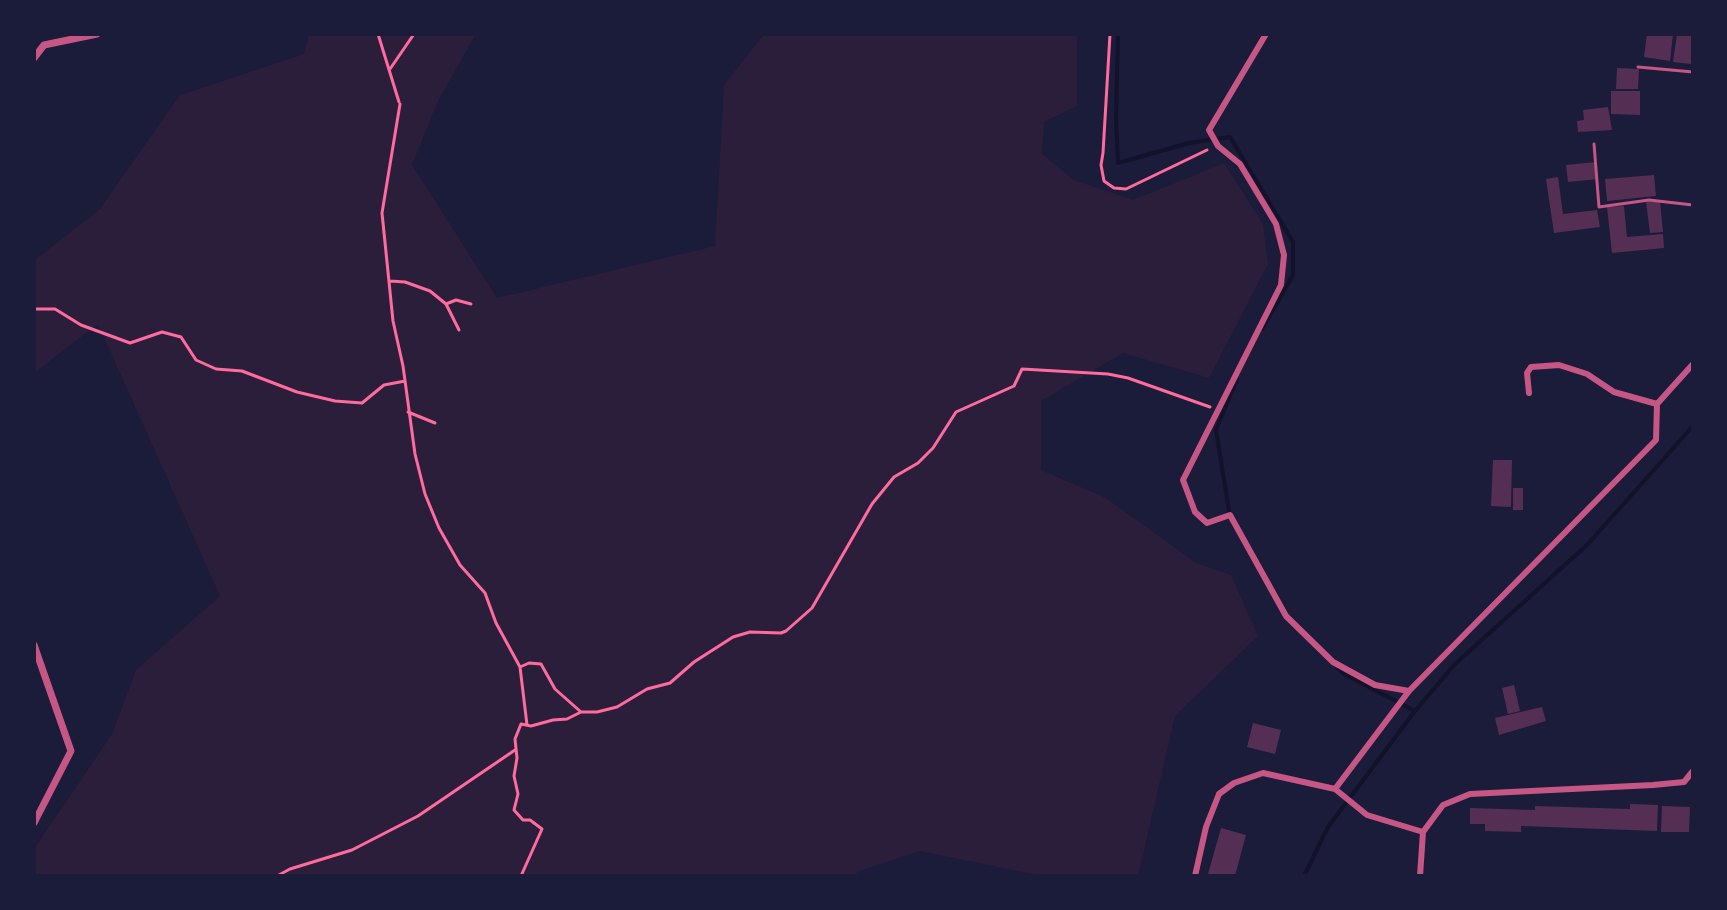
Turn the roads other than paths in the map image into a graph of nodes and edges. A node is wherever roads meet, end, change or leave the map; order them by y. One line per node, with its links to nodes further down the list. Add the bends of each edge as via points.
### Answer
1 (97, 34): 3 (street, via 44,45)
2 (1266, 34): 12 (street, via 1209,130 1218,146 1240,164 1276,224 1284,255 1281,285 1183,480 1195,512 1207,523 1230,515 1286,616 1333,662 1375,685)
3 (34, 58)
4 (1638, 67): 5 (lane)
5 (1693, 72)
6 (1594, 144): 7 (lane, via 1599,207 1649,200)
7 (1693, 205)
8 (1693, 364): 10 (street)
9 (1529, 393): 10 (street, via 1531,367 1559,365 1587,374 1614,392)
10 (1657, 404): 12 (street, via 1656,440)
11 (34, 645): 15 (street, via 71,751)
12 (1409, 691): 14 (street)
13 (1693, 771): 16 (street, via 1684,782 1470,794 1443,805)
14 (1335, 789): 16 (street, via 1367,815); 17 (street, via 1263,773 1234,783 1219,794)
15 (34, 823)
16 (1423, 832): 18 (street)
17 (1195, 876)
18 (1420, 876)

